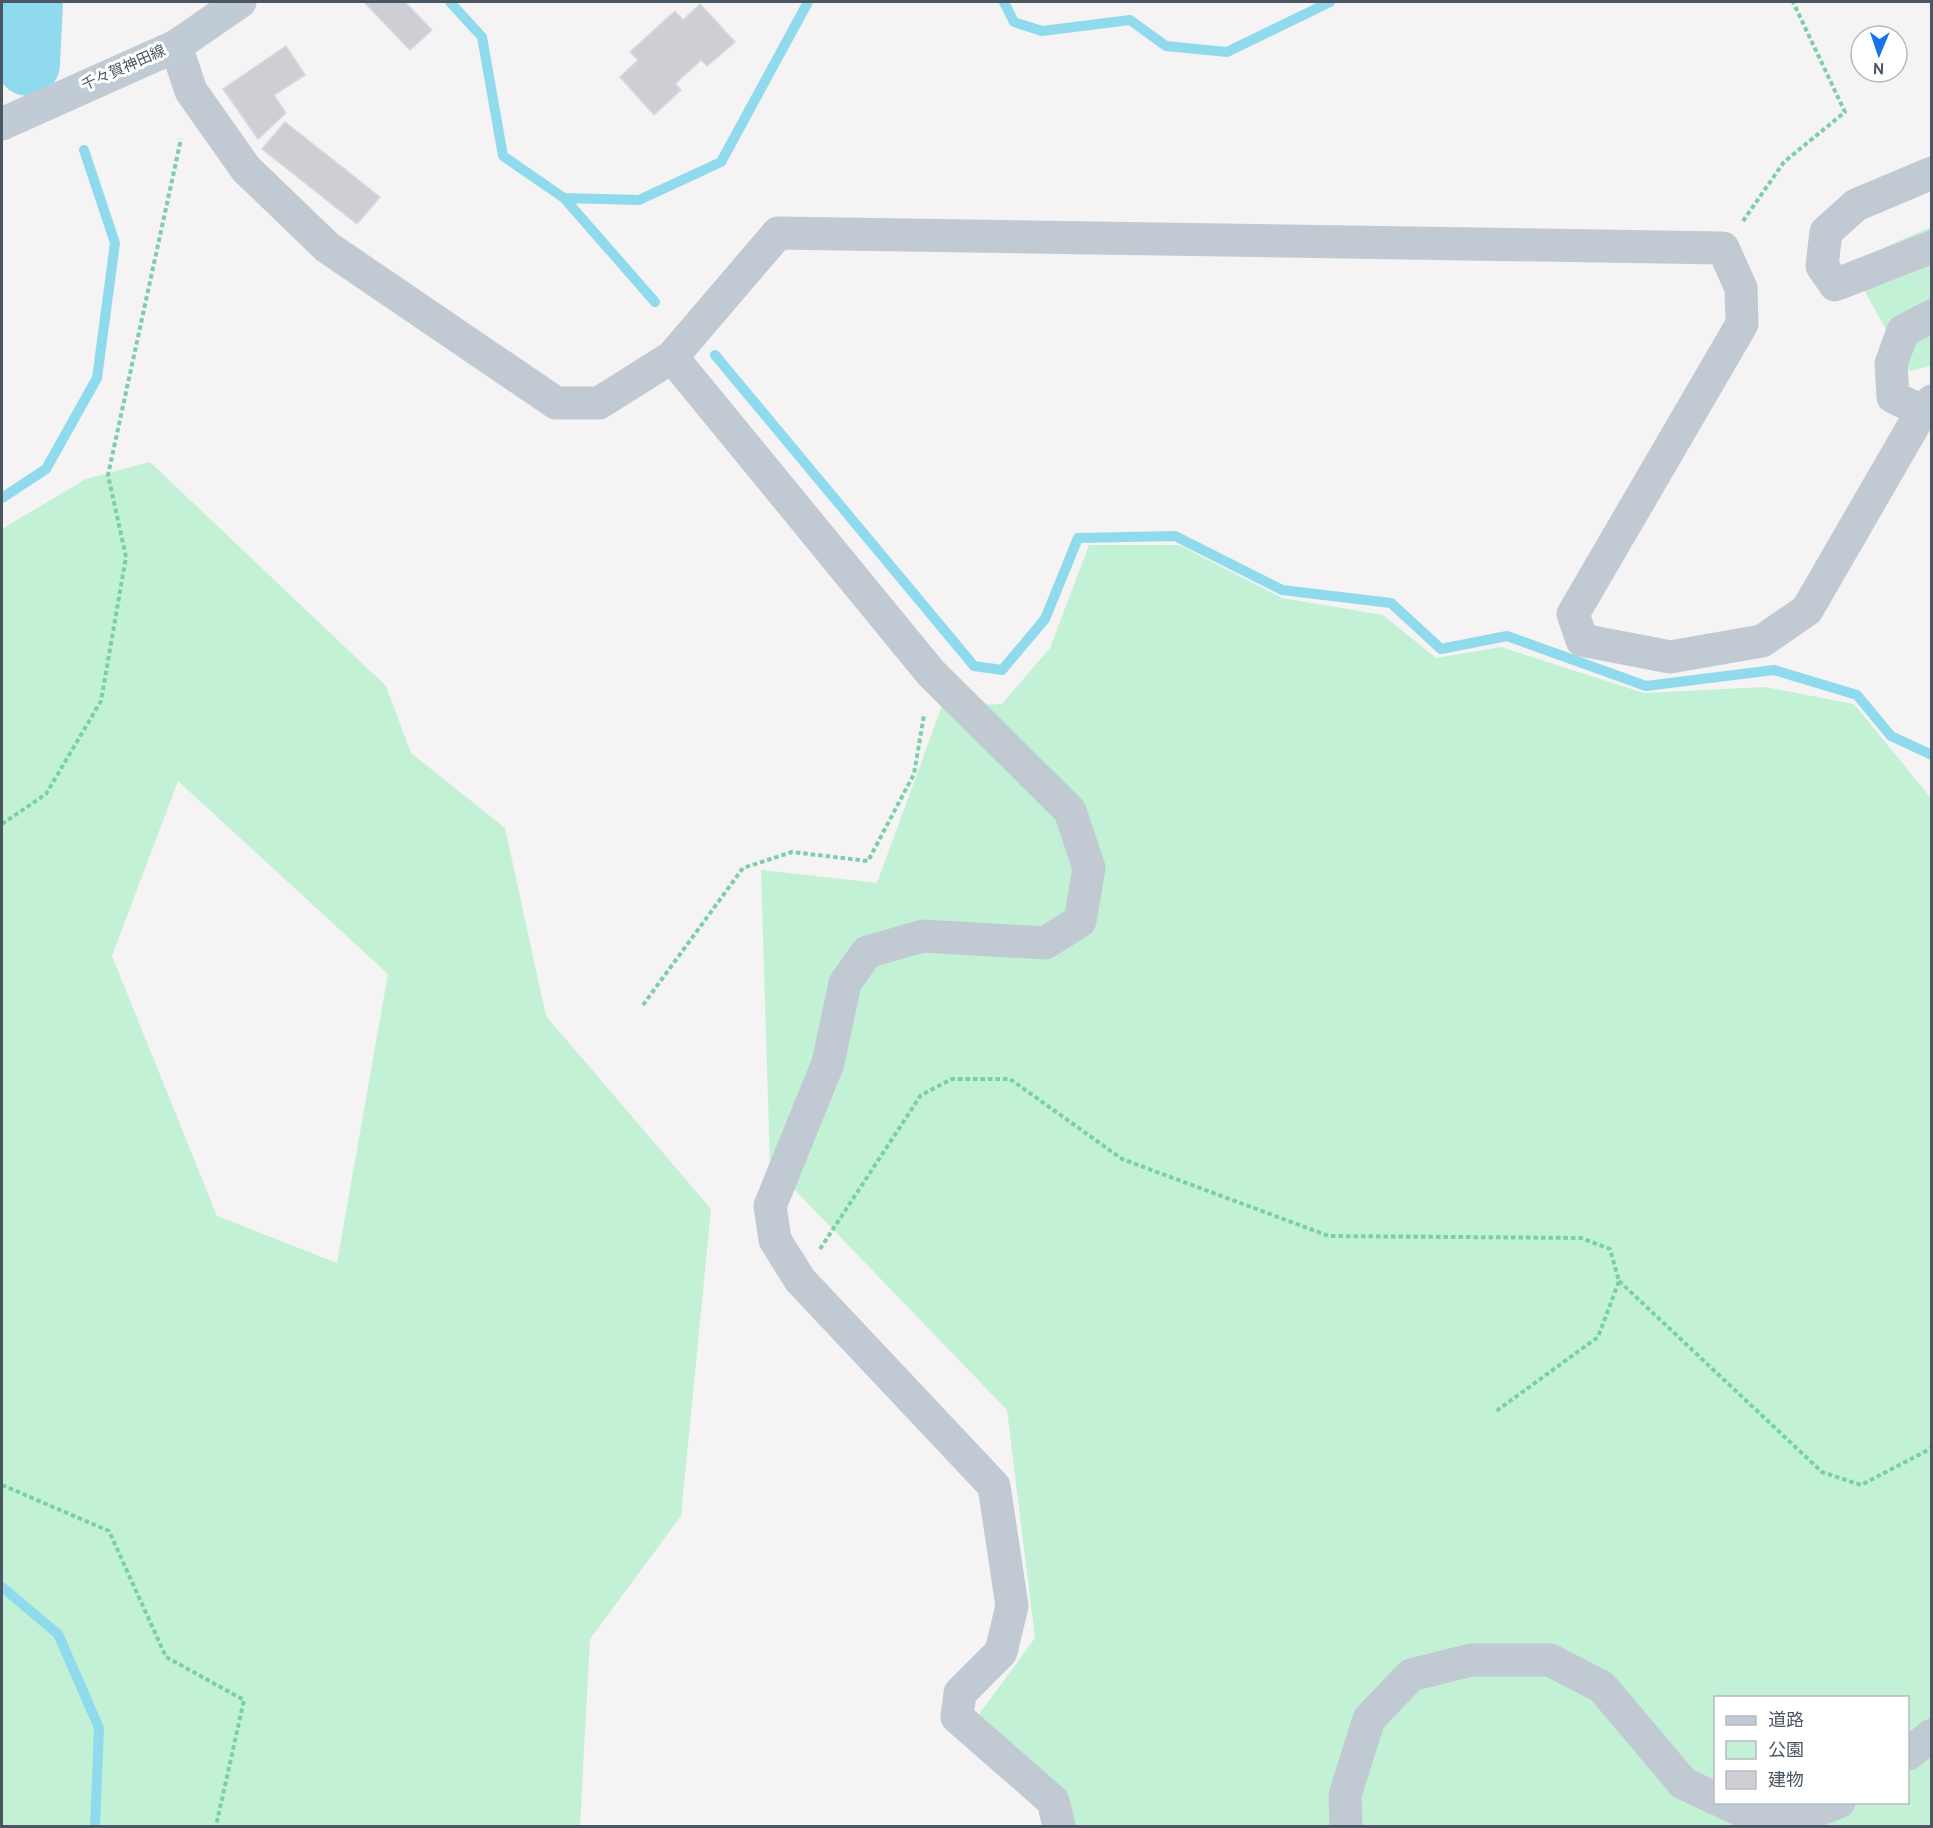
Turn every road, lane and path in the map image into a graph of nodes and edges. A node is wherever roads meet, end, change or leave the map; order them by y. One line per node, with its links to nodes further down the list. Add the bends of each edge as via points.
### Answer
1 (240, 2): 3 (main road, 千々賀神田線)
2 (1793, 2): 8 (path, via 1845,112 1784,162)
3 (176, 46): 4 (street); 5 (main road, 千々賀神田線)
4 (191, 91): 10 (street, via 246,169 327,247 556,404 599,403); 13 (path, via 108,475 126,557 101,701 46,794)
5 (2, 124)
6 (1932, 173): 7 (street, via 1856,205 1826,232 1822,266 1835,285)
7 (1932, 247)
8 (1723, 248): 10 (street, via 778,233); 11 (street, via 1741,288 1742,324 1573,614 1582,640 1670,657 1762,641 1807,610)
9 (1932, 316): 11 (street, via 1903,331 1891,364 1893,397)
10 (672, 357): 12 (street)
11 (1928, 408)
12 (931, 673): 14 (path, via 914,774 868,861 792,852 743,868); 15 (street, via 1070,811 1089,868 1080,921 1045,943 923,936 867,952 845,983 828,1063 770,1206 775,1240)
13 (2, 824)
14 (643, 1005)
15 (800, 1280): 16 (path, via 921,1095 952,1079 1010,1078 1122,1159 1329,1236 1581,1238 1610,1250); 26 (street, via 994,1486 1012,1606 1001,1652 960,1693 957,1717 1053,1801)
16 (1618, 1281): 17 (path, via 1598,1337); 18 (path, via 1822,1472 1861,1485)
17 (1495, 1412)
18 (1932, 1448)
19 (2, 1485): 25 (path, via 109,1531 166,1657 244,1700)
20 (1932, 1735): 21 (street)
21 (1909, 1754)
22 (1714, 1798): 27 (street, via 1683,1783 1602,1687 1550,1660 1471,1660 1411,1675 1369,1719 1346,1795)
23 (1725, 1804): 24 (street, via 1751,1817 1798,1818)
24 (1836, 1804)
25 (216, 1827)
26 (1059, 1827)
27 (1346, 1827)

